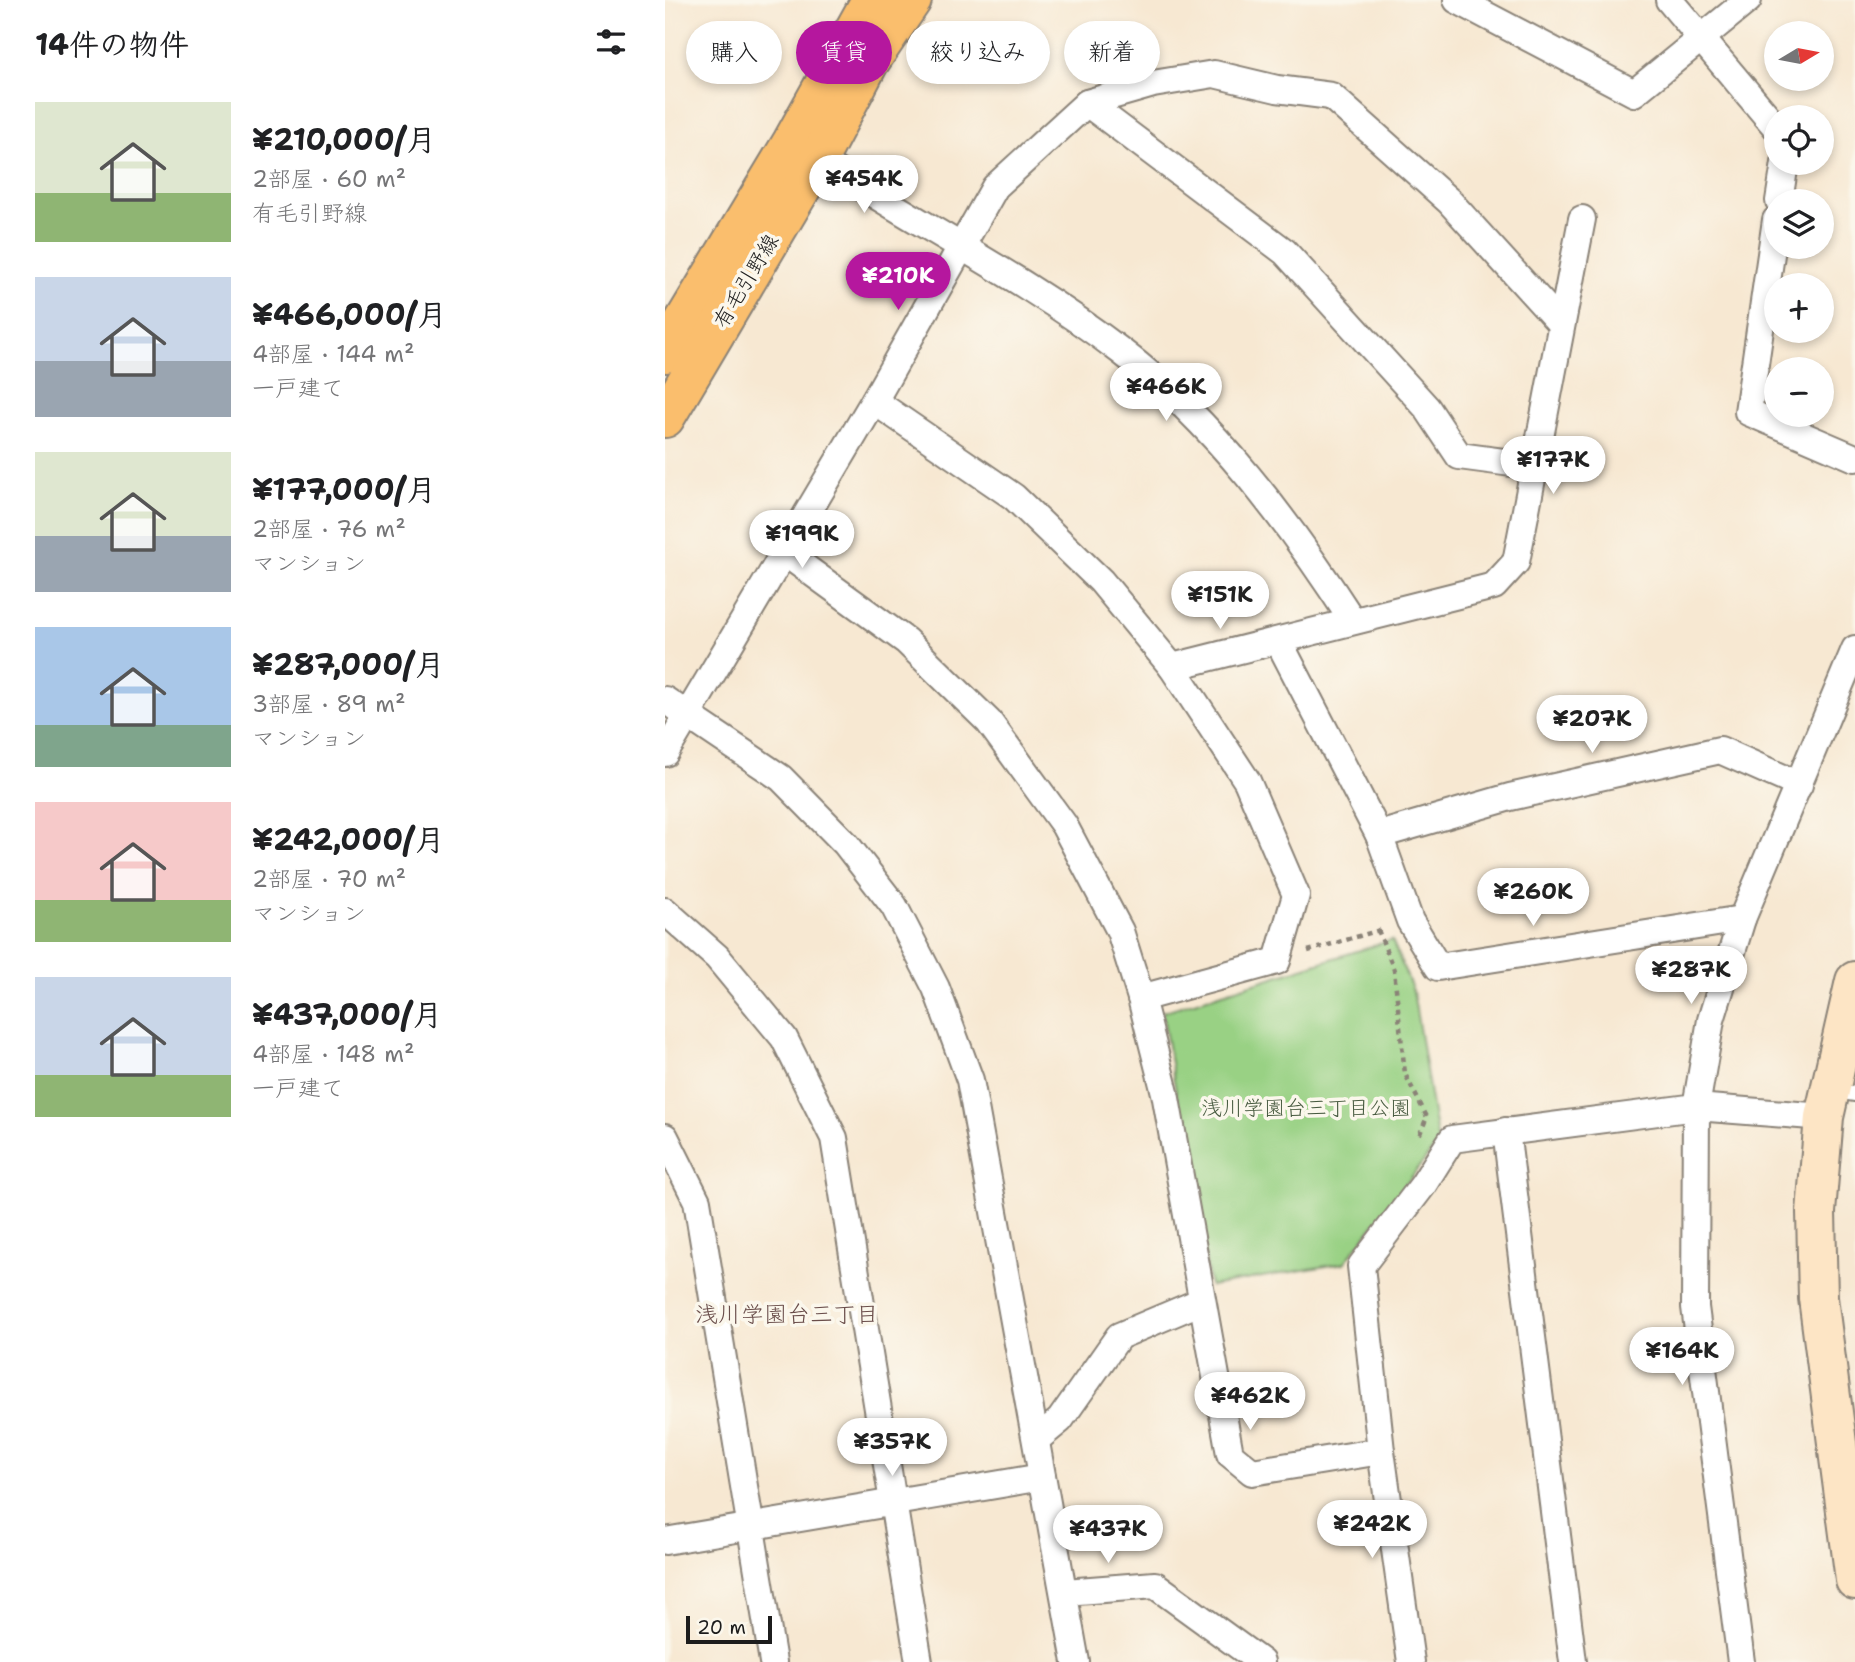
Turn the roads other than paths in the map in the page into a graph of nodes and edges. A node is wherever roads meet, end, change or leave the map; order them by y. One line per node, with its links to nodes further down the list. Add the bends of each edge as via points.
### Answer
1 (871, 0): 9 (main road, 有毛引野線)
2 (912, 0): 9 (main road, 有毛引野線)
3 (1457, 0): 6 (street, via 1635,93)
4 (1669, 0): 6 (street)
5 (1748, 0): 6 (street)
6 (1702, 39): 8 (street)
7 (1087, 103): 11 (street, via 995,187); 13 (street, via 1153,84 1214,75 1331,96 1449,201); 18 (street, via 1285,252 1427,408 1459,456)
8 (1764, 113)
9 (805, 151): 11 (street); 14 (main road, 有毛引野線); 16 (main road, 有毛引野線)
10 (1582, 219): 13 (street)
11 (962, 247): 15 (street); 20 (street, via 1123,352 1179,402 1304,546)
12 (1770, 259): 17 (street, via 1748,412)
13 (1560, 323): 18 (street)
14 (665, 353)
15 (874, 401): 19 (street); 23 (street, via 1014,497 1101,582)
16 (665, 418)
17 (1855, 458)
18 (1534, 466): 20 (street, via 1516,562 1494,586)
19 (785, 553): 25 (street); 32 (street, via 906,641 989,722 1064,825 1120,931)
20 (1352, 620): 21 (street)
21 (1279, 642): 23 (street); 28 (street)
22 (1855, 649): 27 (street)
23 (1172, 667): 32 (street, via 1247,781 1296,895 1277,961)
24 (665, 700): 25 (street)
25 (688, 714): 26 (street); 38 (street, via 781,778 846,844 894,906 936,988 970,1080)
26 (665, 753)
27 (1799, 785): 28 (street, via 1720,750 1510,797); 30 (street)
28 (1379, 835): 30 (street, via 1410,921 1438,967)
29 (665, 911): 41 (street, via 717,957 784,1038 834,1138)
30 (1742, 919): 34 (street, via 1711,1020)
31 (1855, 981): 33 (street)
32 (1141, 998): 37 (street, via 1165,1093)
33 (1836, 1100): 34 (street); 44 (street, via 1816,1212 1818,1298)
34 (1696, 1107): 35 (street); 52 (street, via 1695,1307)
35 (1506, 1131): 39 (street, via 1452,1139 1361,1266); 51 (street)
36 (665, 1136): 42 (street, via 697,1201)
37 (1202, 1301): 38 (street, via 1119,1336 1061,1420); 39 (street, via 1230,1454 1252,1472)
38 (1037, 1440): 40 (street)
39 (1381, 1451): 50 (street)
40 (1042, 1477): 41 (street); 45 (street)
41 (891, 1502): 42 (street); 47 (street)
42 (750, 1527): 43 (street); 46 (street)
43 (665, 1541)
44 (1855, 1580)
45 (1065, 1592): 48 (street); 49 (street, via 1155,1585)
46 (773, 1662)
47 (919, 1662)
48 (1076, 1662)
49 (1261, 1662)
50 (1411, 1662)
51 (1573, 1662)
52 (1741, 1662)

